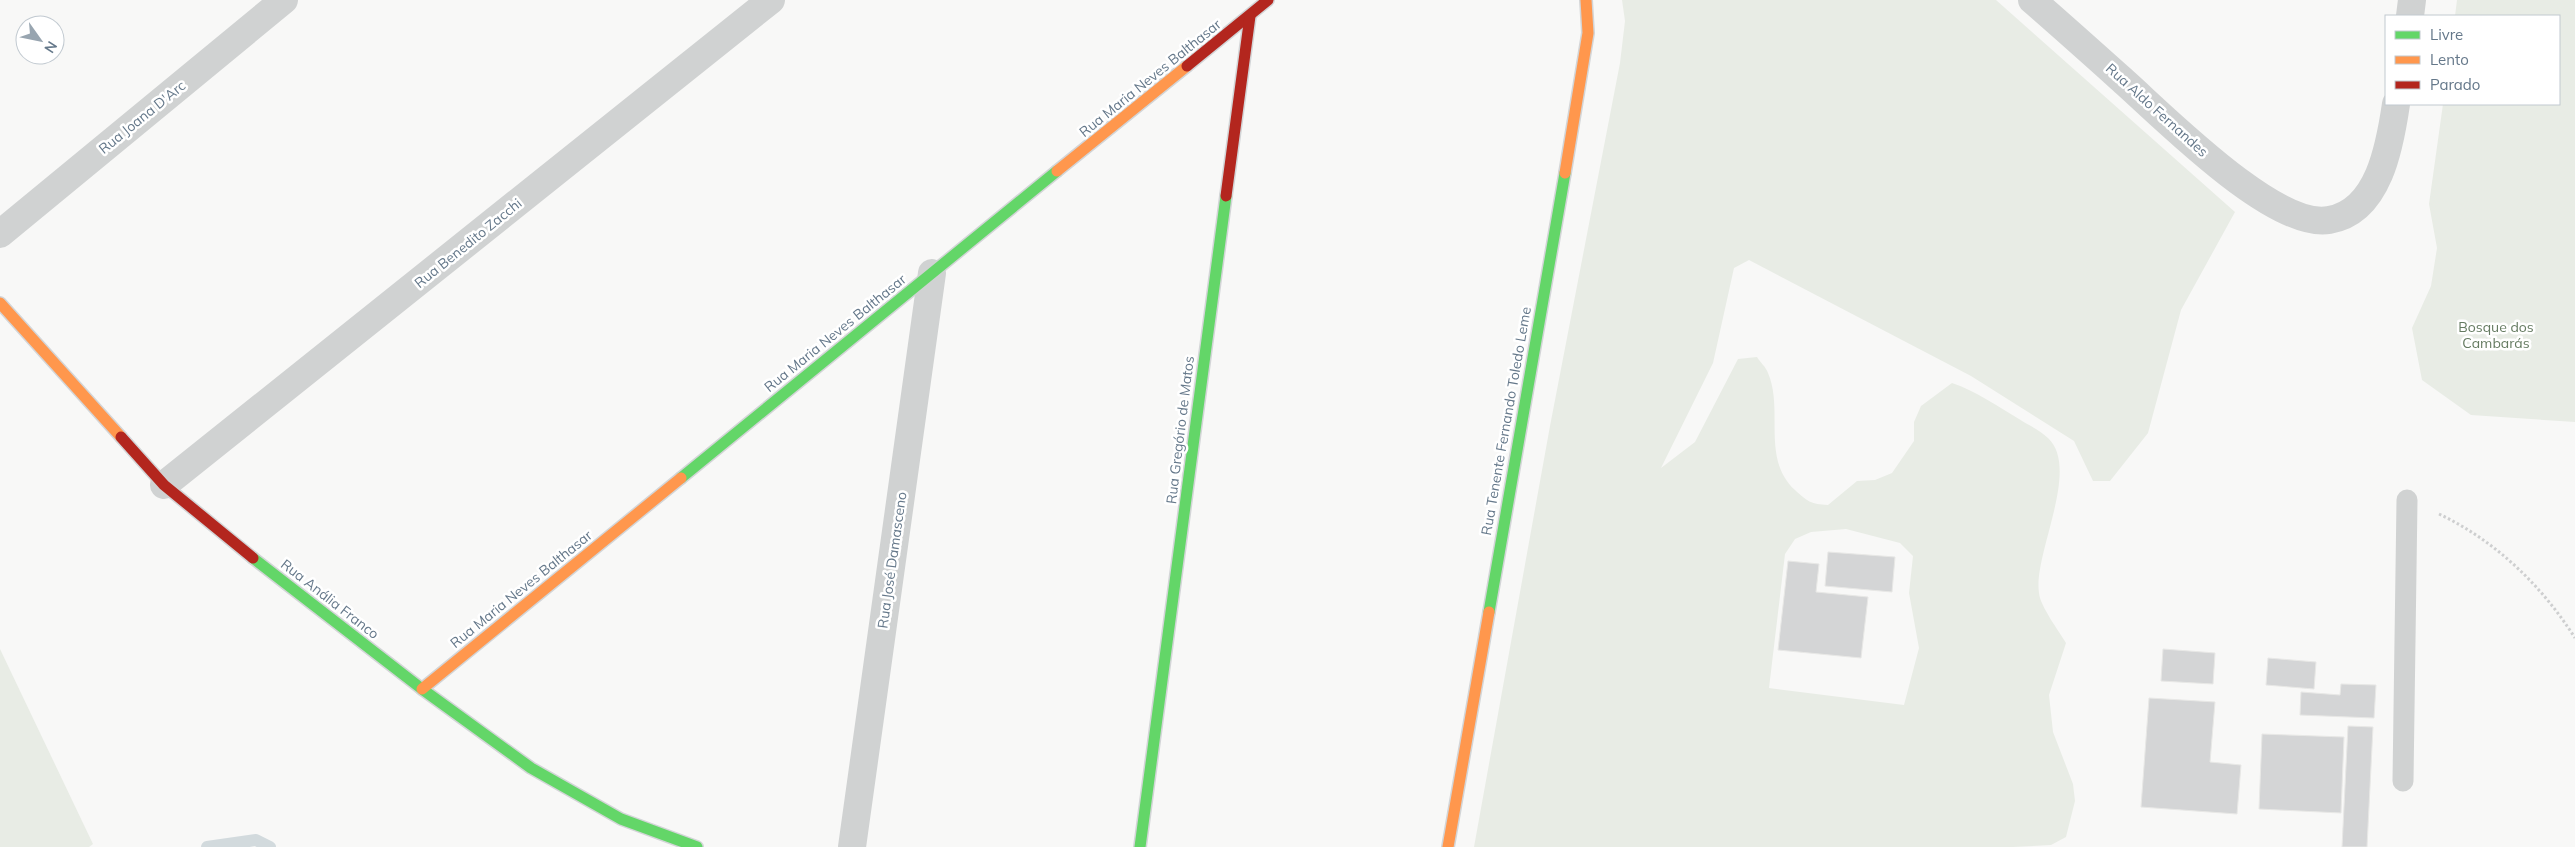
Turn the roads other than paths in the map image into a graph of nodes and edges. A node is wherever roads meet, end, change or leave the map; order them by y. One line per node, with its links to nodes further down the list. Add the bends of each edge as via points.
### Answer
1 (284, 0): 10 (street, Rua Joana D'Arc)
2 (771, 0): 13 (street, Rua Benedito Zacchi)
3 (1268, 0): 8 (street, Rua Maria Neves Balthasar)
4 (1586, 0): 20 (street, Rua Tenente Fernando Toledo Leme, via 1588,33 1578,97)
5 (2032, 0): 9 (street, Rua Aldo Fernandes, via 2197,147 2246,186 2289,212 2310,220 2329,220 2349,213 2374,187)
6 (2412, 0): 7 (street)
7 (2410, 15)
8 (1250, 16): 11 (street, Rua Maria Neves Balthasar); 19 (street, Rua Gregório de Matos)
9 (2396, 105)
10 (0, 234)
11 (932, 273): 15 (street, Rua Maria Neves Balthasar); 18 (street, Rua José Damasceno)
12 (0, 303): 13 (street, Rua Anália Franco)
13 (164, 485): 15 (street, Rua Anália Franco)
14 (2407, 500): 16 (lane)
15 (422, 690): 17 (street, Rua Anália Franco, via 531,768 621,819)
16 (2403, 782)
17 (697, 847)
18 (852, 847)
19 (1140, 847)
20 (1448, 847)

